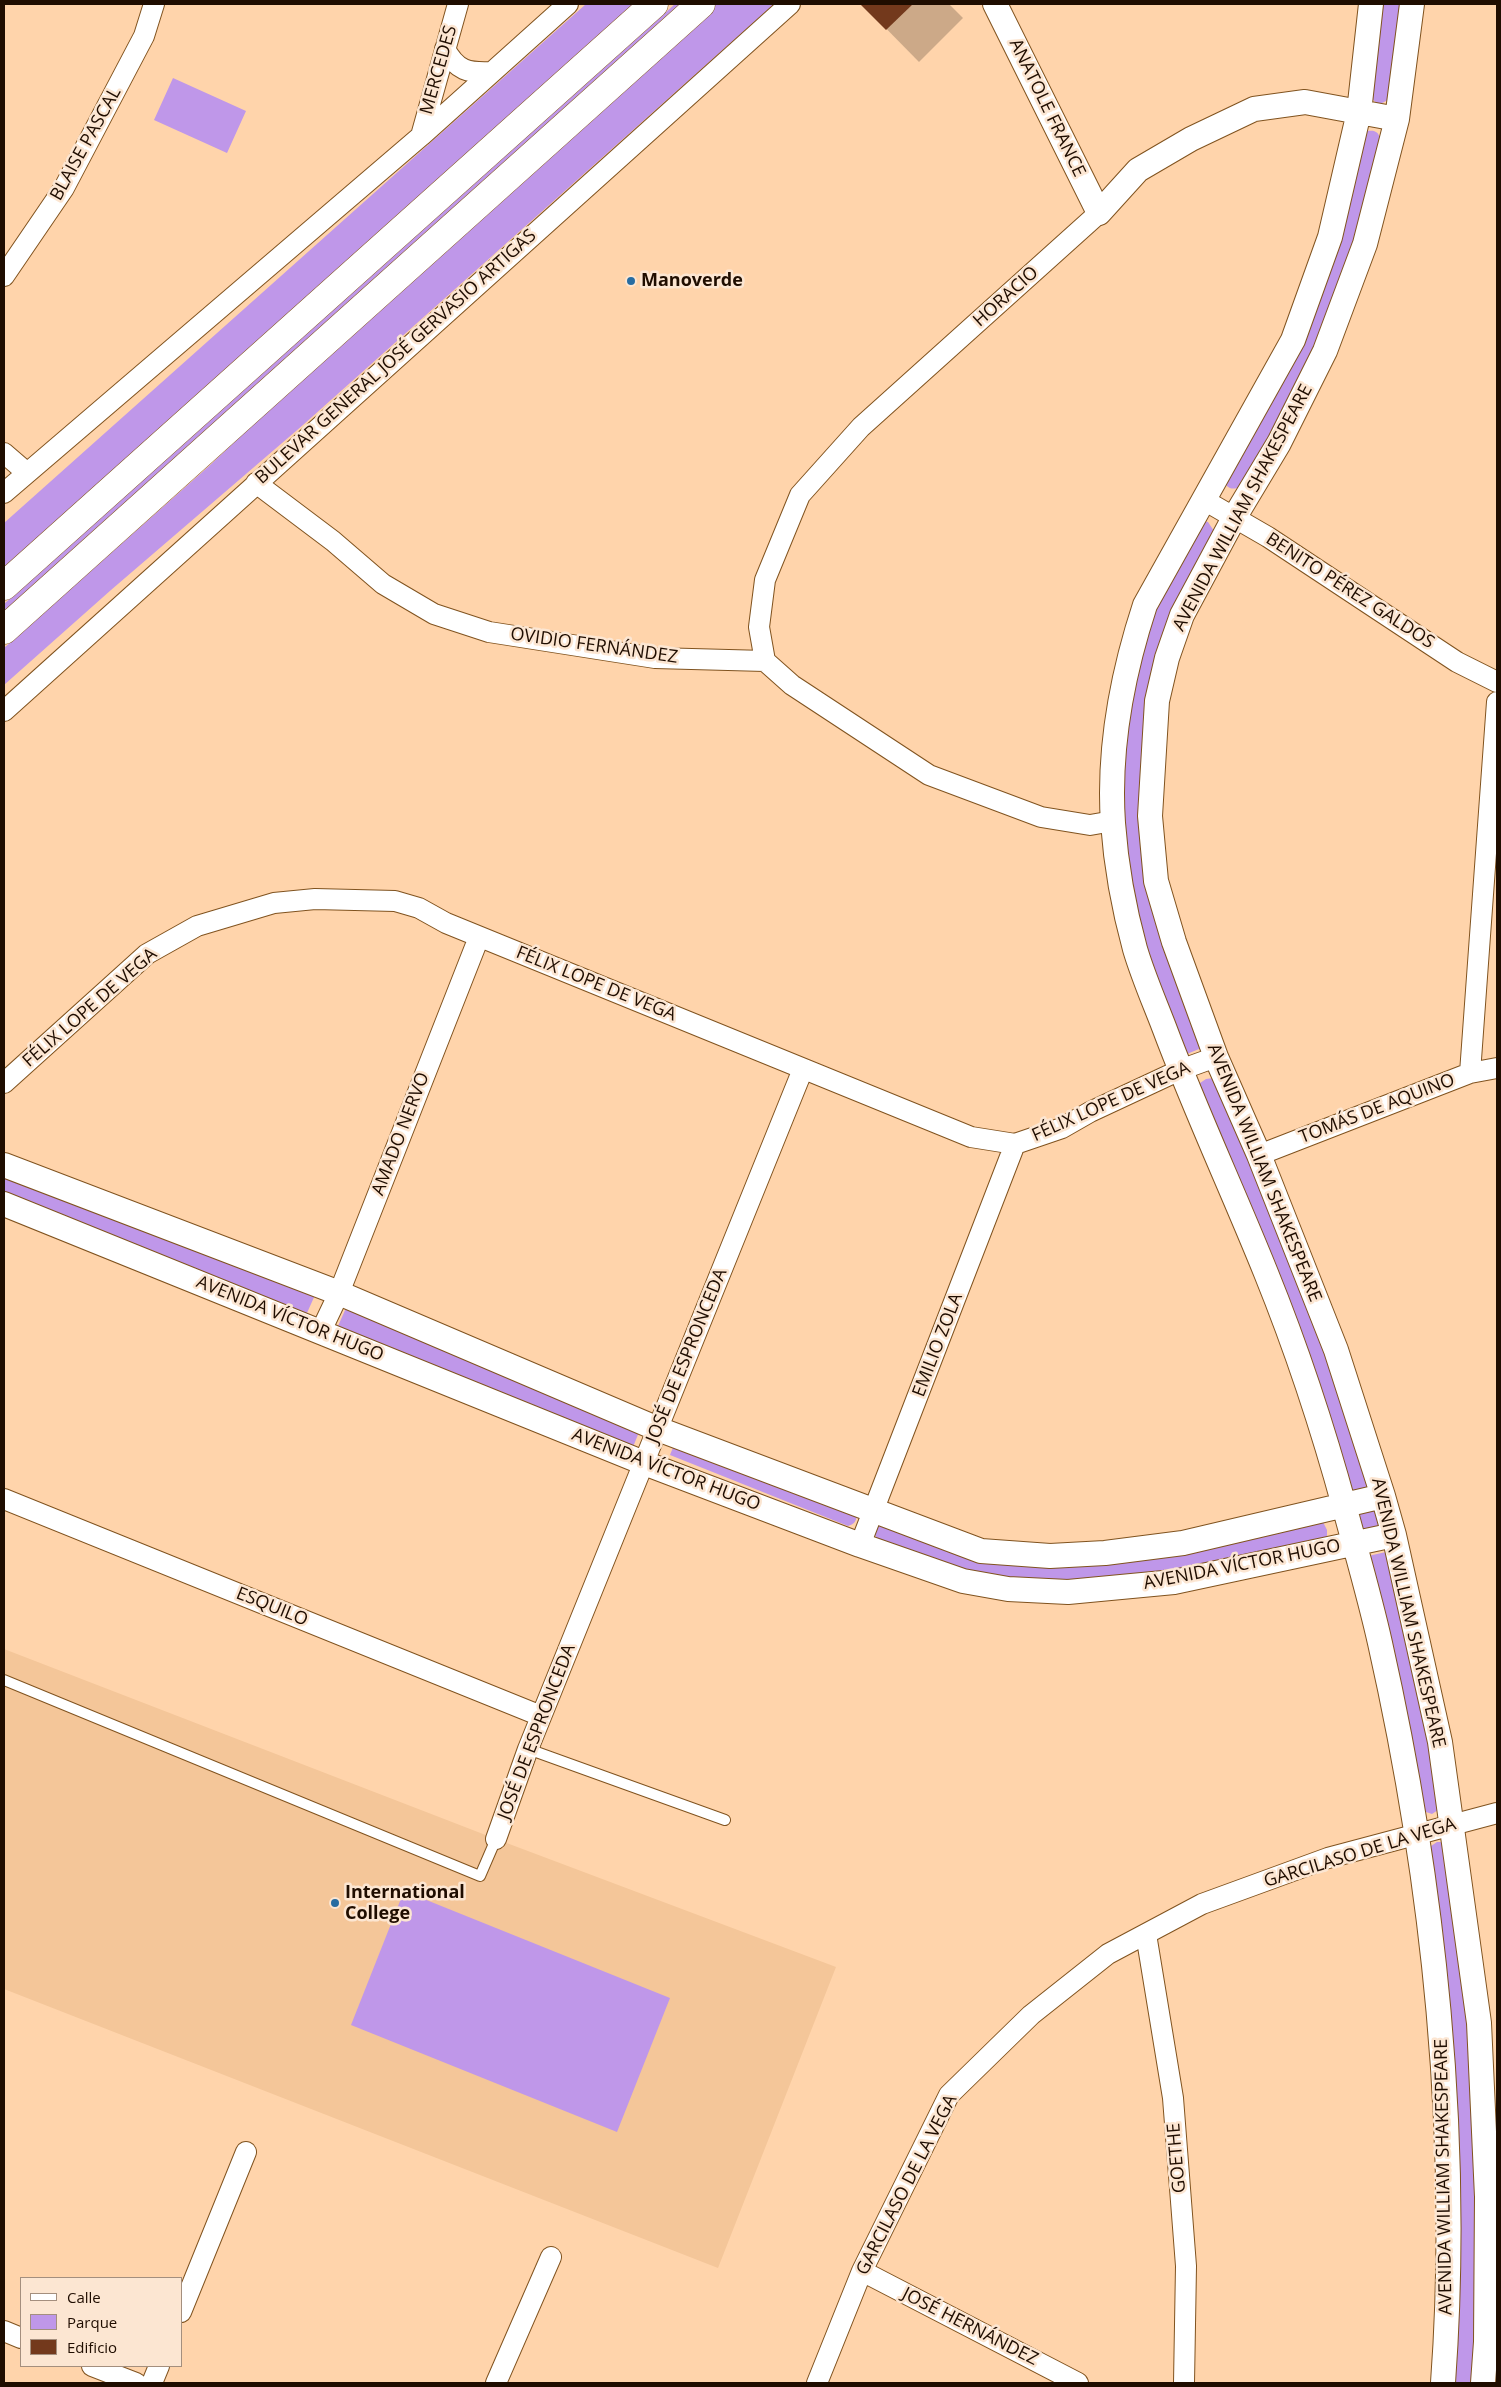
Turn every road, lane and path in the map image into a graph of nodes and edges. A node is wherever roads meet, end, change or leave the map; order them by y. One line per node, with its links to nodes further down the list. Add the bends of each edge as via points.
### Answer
1 (154, 4): 16 (street, BLAISE PASCAL, via 144,36 64,188)
2 (458, 4): 10 (street, MERCEDES)
3 (568, 4): 11 (street)
4 (654, 4): 23 (main road)
5 (701, 4): 24 (main road)
6 (790, 4): 19 (street, BULEVAR GENERAL JOSÉ GERVASIO ARTIGAS)
7 (995, 4): 15 (street, ANATOLE FRANCE)
8 (1371, 4): 12 (street, AVENIDA WILLIAM SHAKESPEARE)
9 (1412, 4): 13 (street, AVENIDA WILLIAM SHAKESPEARE)
10 (445, 49): 11 (street, via 460,67 471,73); 14 (street, MERCEDES)
11 (491, 72): 14 (street)
12 (1359, 112): 13 (street, HORACIO); 15 (street, HORACIO, via 1305,102 1254,109 1191,139 1138,170); 21 (street, AVENIDA WILLIAM SHAKESPEARE, via 1330,236 1293,340)
13 (1397, 119): 22 (street, AVENIDA WILLIAM SHAKESPEARE, via 1364,244 1325,351 1279,443)
14 (421, 136): 18 (street)
15 (1098, 213): 25 (street, HORACIO, via 861,427 800,495 765,580 759,627)
16 (4, 276)
17 (4, 453): 18 (street)
18 (26, 472): 20 (street)
19 (256, 483): 25 (street, OVIDIO FERNÁNDEZ, via 333,541 383,584 434,614 489,632 655,658); 28 (street, BULEVAR GENERAL JOSÉ GERVASIO ARTIGAS)
20 (4, 493)
21 (1204, 500): 22 (street, BENITO PÉREZ GALDOS); 29 (street, AVENIDA WILLIAM SHAKESPEARE, via 1145,605 1131,648 1114,748)
22 (1234, 518): 26 (street, BENITO PÉREZ GALDOS, via 1457,662); 31 (street, AVENIDA WILLIAM SHAKESPEARE, via 1182,615 1167,658 1157,701 1150,816 1156,881 1174,942)
23 (4, 586)
24 (4, 630)
25 (765, 661): 29 (street, via 808,696 929,775 1041,817 1090,826)
26 (1497, 682)
27 (1497, 702): 35 (street)
28 (4, 711)
29 (1113, 821): 34 (street, AVENIDA WILLIAM SHAKESPEARE, via 1121,886 1136,952)
30 (479, 937): 33 (street, FÉLIX LOPE DE VEGA); 36 (street, FÉLIX LOPE DE VEGA, via 419,908 395,901 357,899 274,903 197,926 147,954); 41 (street, AMADO NERVO)
31 (1216, 1057): 34 (street, FÉLIX LOPE DE VEGA); 38 (street, AVENIDA WILLIAM SHAKESPEARE)
32 (1497, 1068): 35 (street, TOMÁS DE AQUINO)
33 (803, 1069): 37 (street, FÉLIX LOPE DE VEGA, via 971,1138); 43 (street, JOSÉ DE ESPRONCEDA)
34 (1180, 1070): 37 (street, FÉLIX LOPE DE VEGA, via 1062,1128); 47 (street, AVENIDA WILLIAM SHAKESPEARE, via 1268,1276)
35 (1470, 1073): 38 (street, TOMÁS DE AQUINO)
36 (4, 1083)
37 (1015, 1144): 48 (street, EMILIO ZOLA)
38 (1258, 1155): 45 (street, AVENIDA WILLIAM SHAKESPEARE, via 1336,1350)
39 (4, 1164): 41 (street, AVENIDA VÍCTOR HUGO)
40 (4, 1204): 42 (street, AVENIDA VÍCTOR HUGO)
41 (339, 1293): 42 (street, AMADO NERVO); 43 (street, AVENIDA VÍCTOR HUGO)
42 (322, 1331): 44 (street, AVENIDA VÍCTOR HUGO)
43 (658, 1429): 44 (street, JOSÉ DE ESPRONCEDA); 48 (street, AVENIDA VÍCTOR HUGO)
44 (644, 1463): 51 (street, AVENIDA VÍCTOR HUGO); 53 (street, JOSÉ DE ESPRONCEDA)
45 (1382, 1496): 47 (street, AVENIDA VÍCTOR HUGO); 49 (street, AVENIDA WILLIAM SHAKESPEARE)
46 (4, 1499): 53 (street, ESQUILO)
47 (1343, 1503): 48 (street, AVENIDA VÍCTOR HUGO, via 1183,1543 1050,1556 981,1551); 50 (street, AVENIDA WILLIAM SHAKESPEARE)
48 (874, 1511): 51 (street, EMILIO ZOLA)
49 (1394, 1535): 50 (street, AVENIDA VÍCTOR HUGO); 57 (street, AVENIDA WILLIAM SHAKESPEARE, via 1440,1742)
50 (1354, 1543): 51 (street, AVENIDA VÍCTOR HUGO, via 1174,1582 1068,1592 1008,1589 964,1581); 58 (street, AVENIDA WILLIAM SHAKESPEARE, via 1381,1648)
51 (860, 1545)
52 (4, 1680): 59 (lane, via 480,1876)
53 (541, 1716): 54 (street, JOSÉ DE ESPRONCEDA)
54 (528, 1749): 56 (lane); 59 (street, JOSÉ DE ESPRONCEDA)
55 (1497, 1813): 57 (street, GARCILASO DE LA VEGA)
56 (725, 1820)
57 (1452, 1824): 58 (street, GARCILASO DE LA VEGA); 62 (street, AVENIDA WILLIAM SHAKESPEARE, via 1479,2023)
58 (1416, 1835): 60 (street, GARCILASO DE LA VEGA, via 1328,1858 1202,1904); 77 (street, AVENIDA WILLIAM SHAKESPEARE, via 1442,2031 1448,2198)
59 (496, 1839)
60 (1146, 1934): 64 (street, GARCILASO DE LA VEGA, via 1108,1954 1031,2015 950,2095); 76 (street, GOETHE, via 1173,2108 1186,2266)
61 (246, 2152): 65 (street)
62 (1492, 2196): 68 (street, AVENIDA WILLIAM SHAKESPEARE)
63 (551, 2258): 73 (street)
64 (862, 2271): 74 (street, GARCILASO DE LA VEGA); 75 (street, JOSÉ HERNÁNDEZ)
65 (182, 2310)
66 (4, 2331): 67 (street)
67 (20, 2338)
68 (1492, 2343): 78 (street, AVENIDA WILLIAM SHAKESPEARE)
69 (95, 2367): 71 (street)
70 (160, 2367): 72 (street)
71 (136, 2383)
72 (152, 2383)
73 (496, 2383)
74 (817, 2383)
75 (1078, 2383)
76 (1184, 2383)
77 (1443, 2383)
78 (1482, 2383)

